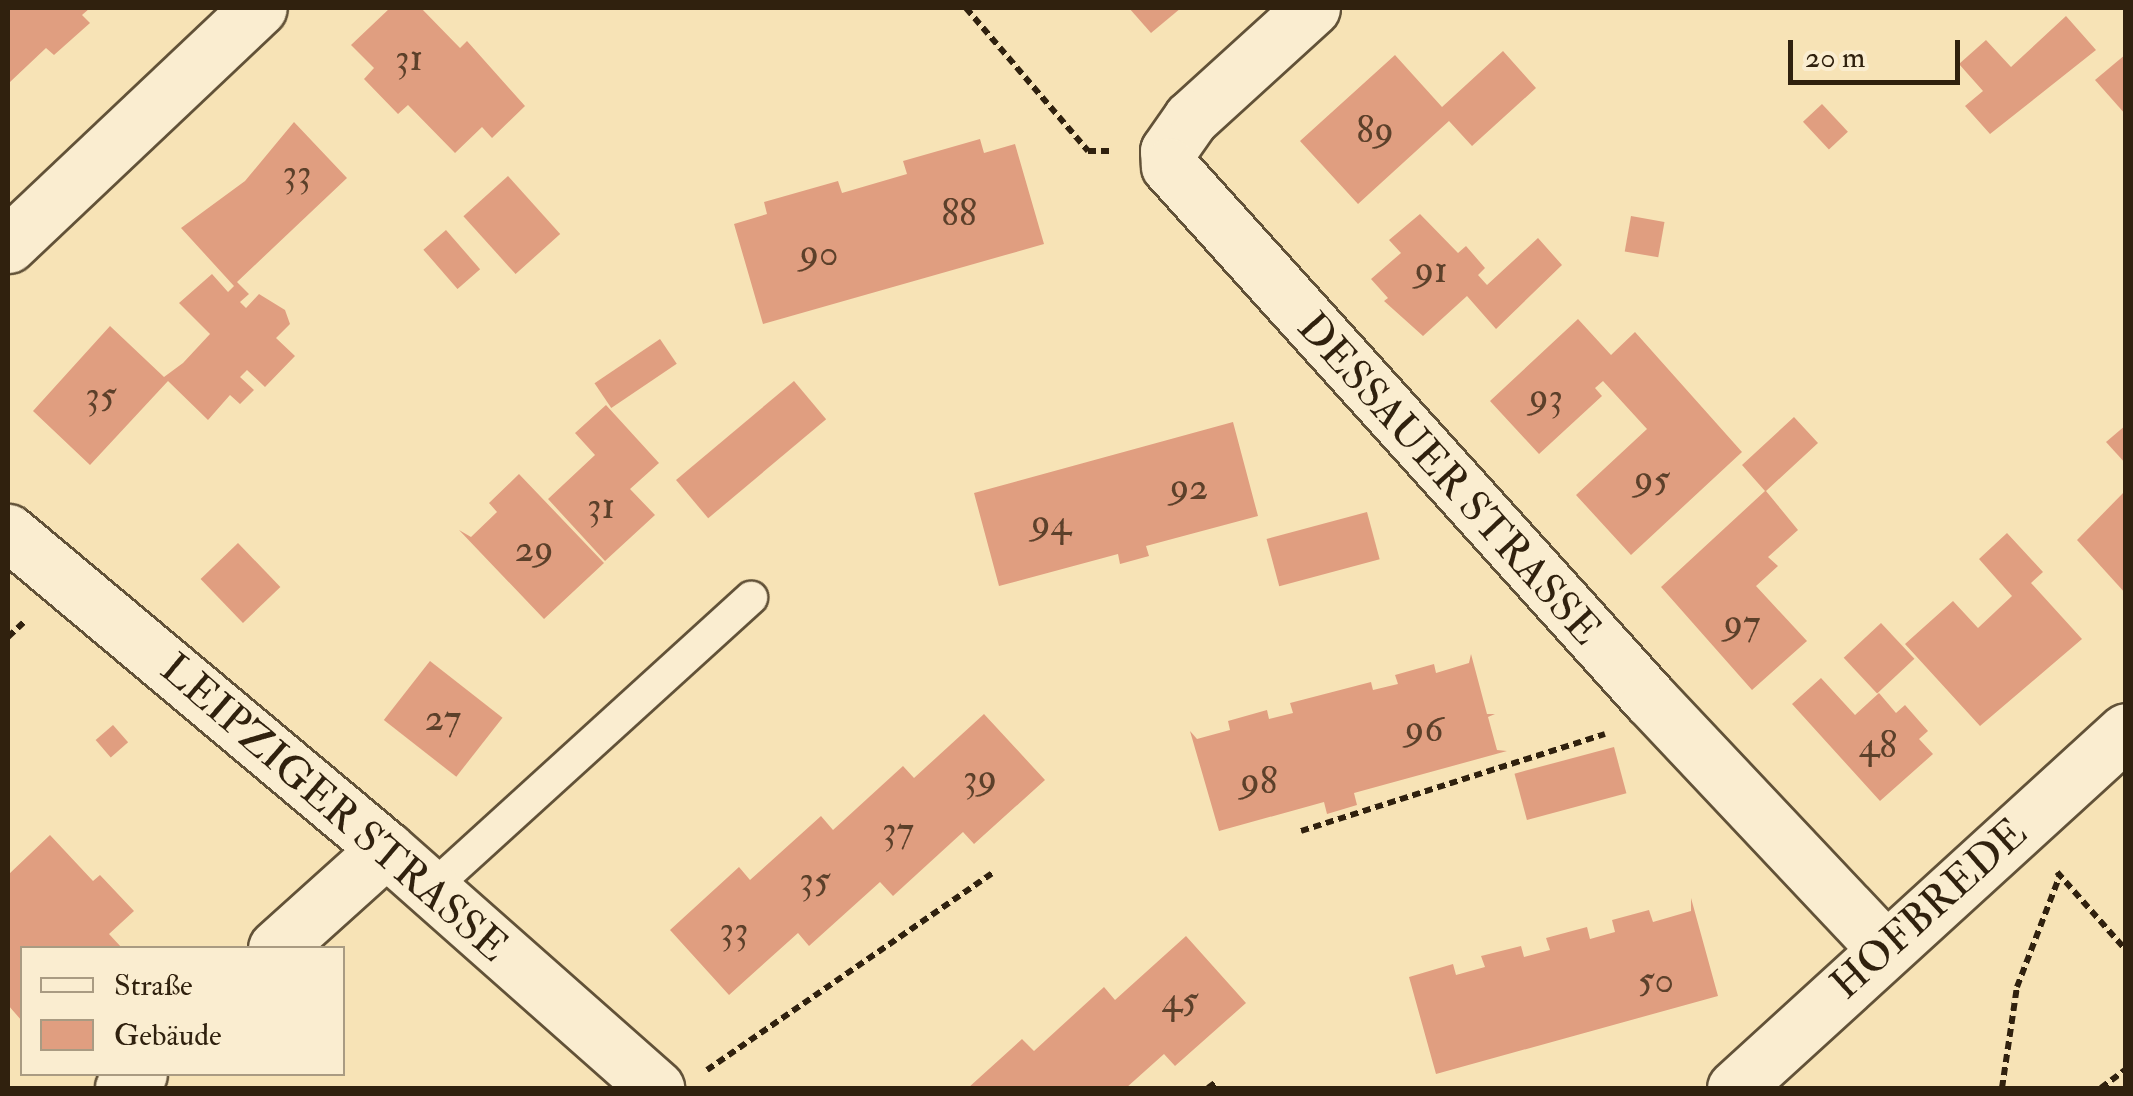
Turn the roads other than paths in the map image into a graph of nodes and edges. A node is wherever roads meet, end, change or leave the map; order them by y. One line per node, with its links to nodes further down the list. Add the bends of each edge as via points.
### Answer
1 (259, 8): 3 (street)
2 (1312, 8): 10 (street, DESSAUER STRASSE, via 1191,118 1168,152 1182,186)
3 (8, 245)
4 (8, 532): 7 (street, LEIPZIGER STRASSE)
5 (750, 598): 8 (lane)
6 (2126, 731): 10 (street, HOFBREDE)
7 (386, 849): 8 (street, LEIPZIGER STRASSE); 9 (street)
8 (431, 889): 11 (street, LEIPZIGER STRASSE)
9 (278, 946)
10 (1885, 948): 12 (street, HOFBREDE)
11 (677, 1084)
12 (1734, 1088)

